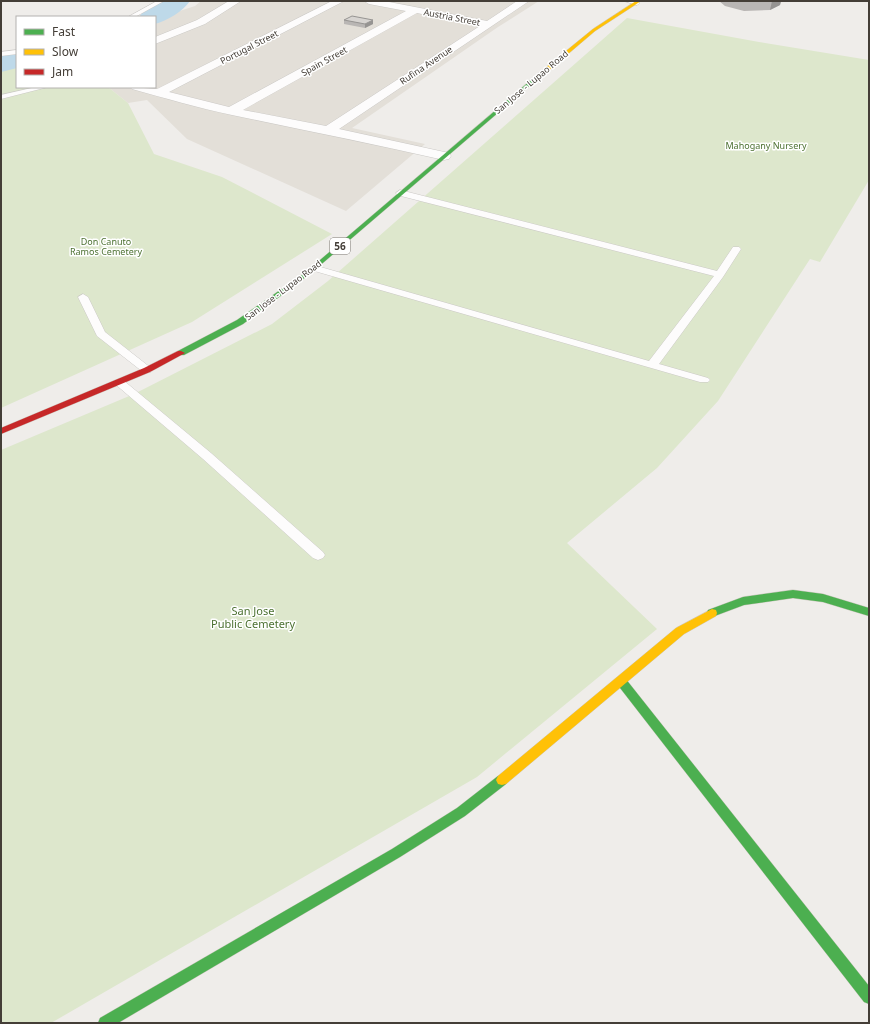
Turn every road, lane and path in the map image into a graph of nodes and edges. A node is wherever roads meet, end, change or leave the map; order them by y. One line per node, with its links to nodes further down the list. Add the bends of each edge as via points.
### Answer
1 (161, 1): 9 (lane)
2 (236, 1): 11 (street, via 201,22)
3 (339, 1): 16 (street, Portugal Street)
4 (369, 1): 8 (street, Austria Street)
5 (627, 1): 7 (lane)
6 (518, 2): 10 (street, Rufina Avenue)
7 (638, 2): 20 (main road, San Jose - Lupao Road / 56, via 594,30)
8 (416, 10): 10 (street, Austria Street); 18 (street, Spain Street)
9 (133, 16)
10 (487, 24): 19 (street, Rufina Avenue)
11 (156, 40)
12 (16, 52): 13 (lane)
13 (1, 54)
14 (41, 88): 17 (lane)
15 (140, 88): 16 (street)
16 (158, 93): 18 (street)
17 (1, 97)
18 (231, 111): 19 (street)
19 (328, 130): 20 (street)
20 (444, 156): 21 (main road, San Jose - Lupao Road / 56)
21 (400, 193): 23 (main road, San Jose - Lupao Road / 56); 24 (lane)
22 (736, 249): 24 (lane)
23 (314, 268): 26 (lane); 27 (main road, San Jose - Lupao Road / 56, via 240,322)
24 (720, 275): 26 (lane)
25 (83, 297): 27 (lane, via 101,334)
26 (652, 365): 28 (lane)
27 (147, 370): 29 (main road, San Jose - Lupao Road / 56)
28 (704, 380)
29 (119, 382): 30 (main road, San Jose - Lupao Road / 56); 31 (lane)
30 (1, 430)
31 (318, 555)
32 (869, 612): 33 (main road, via 823,598 793,594 743,601 711,613 680,631)
33 (621, 680): 34 (main road); 35 (main road, via 517,769 460,812 396,853)
34 (869, 998)
35 (105, 1023)

